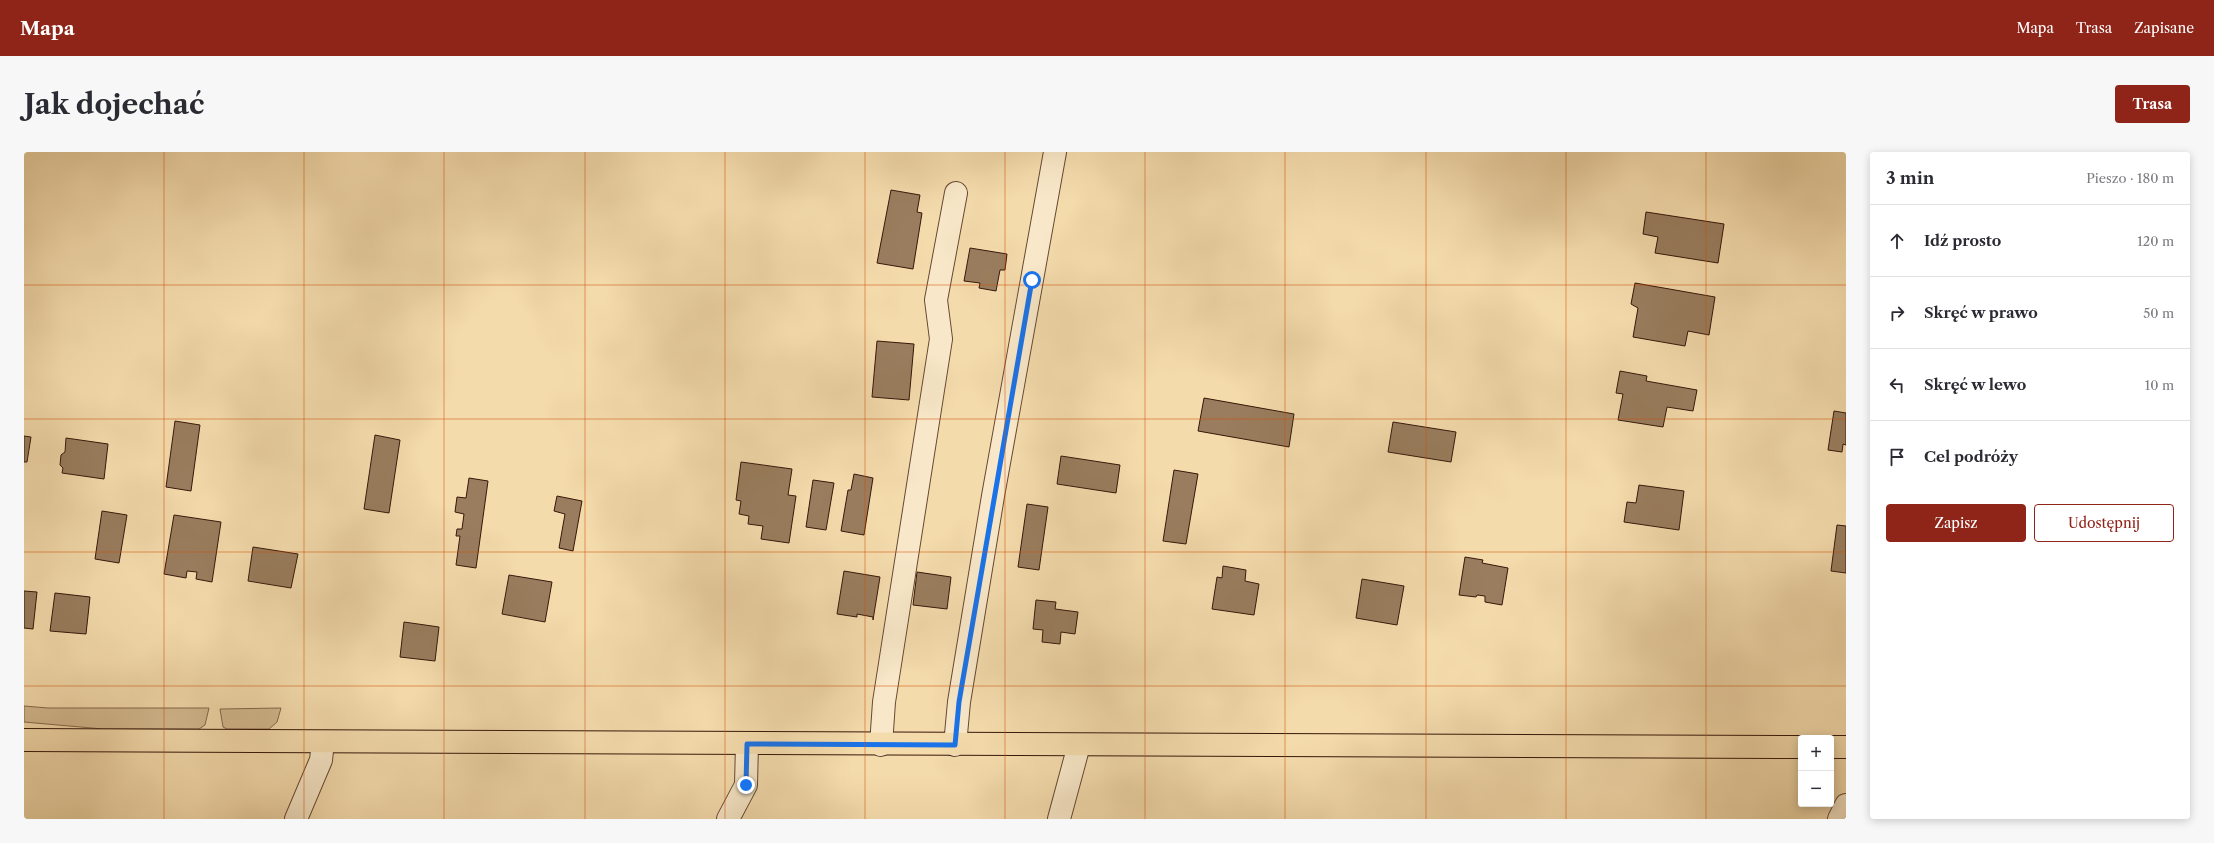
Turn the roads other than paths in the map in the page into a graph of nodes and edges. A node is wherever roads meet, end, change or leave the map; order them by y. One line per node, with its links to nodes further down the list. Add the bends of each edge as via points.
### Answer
1 (1055, 152): 9 (street, via 993,496 959,702)
2 (956, 193): 8 (street, via 936,300 941,339 884,702)
3 (24, 735): 5 (main road)
4 (24, 740): 5 (main road)
5 (65, 740): 6 (main road)
6 (323, 742): 7 (main road); 15 (street, via 321,760)
7 (747, 744): 8 (main road); 16 (street, via 746,785)
8 (881, 745): 9 (main road)
9 (955, 745): 10 (main road)
10 (1079, 745): 11 (main road); 17 (street)
11 (1798, 747)
12 (1834, 747): 13 (main road)
13 (1846, 748)
14 (1846, 805): 18 (street)
15 (296, 819)
16 (728, 819)
17 (1059, 819)
18 (1838, 819)

